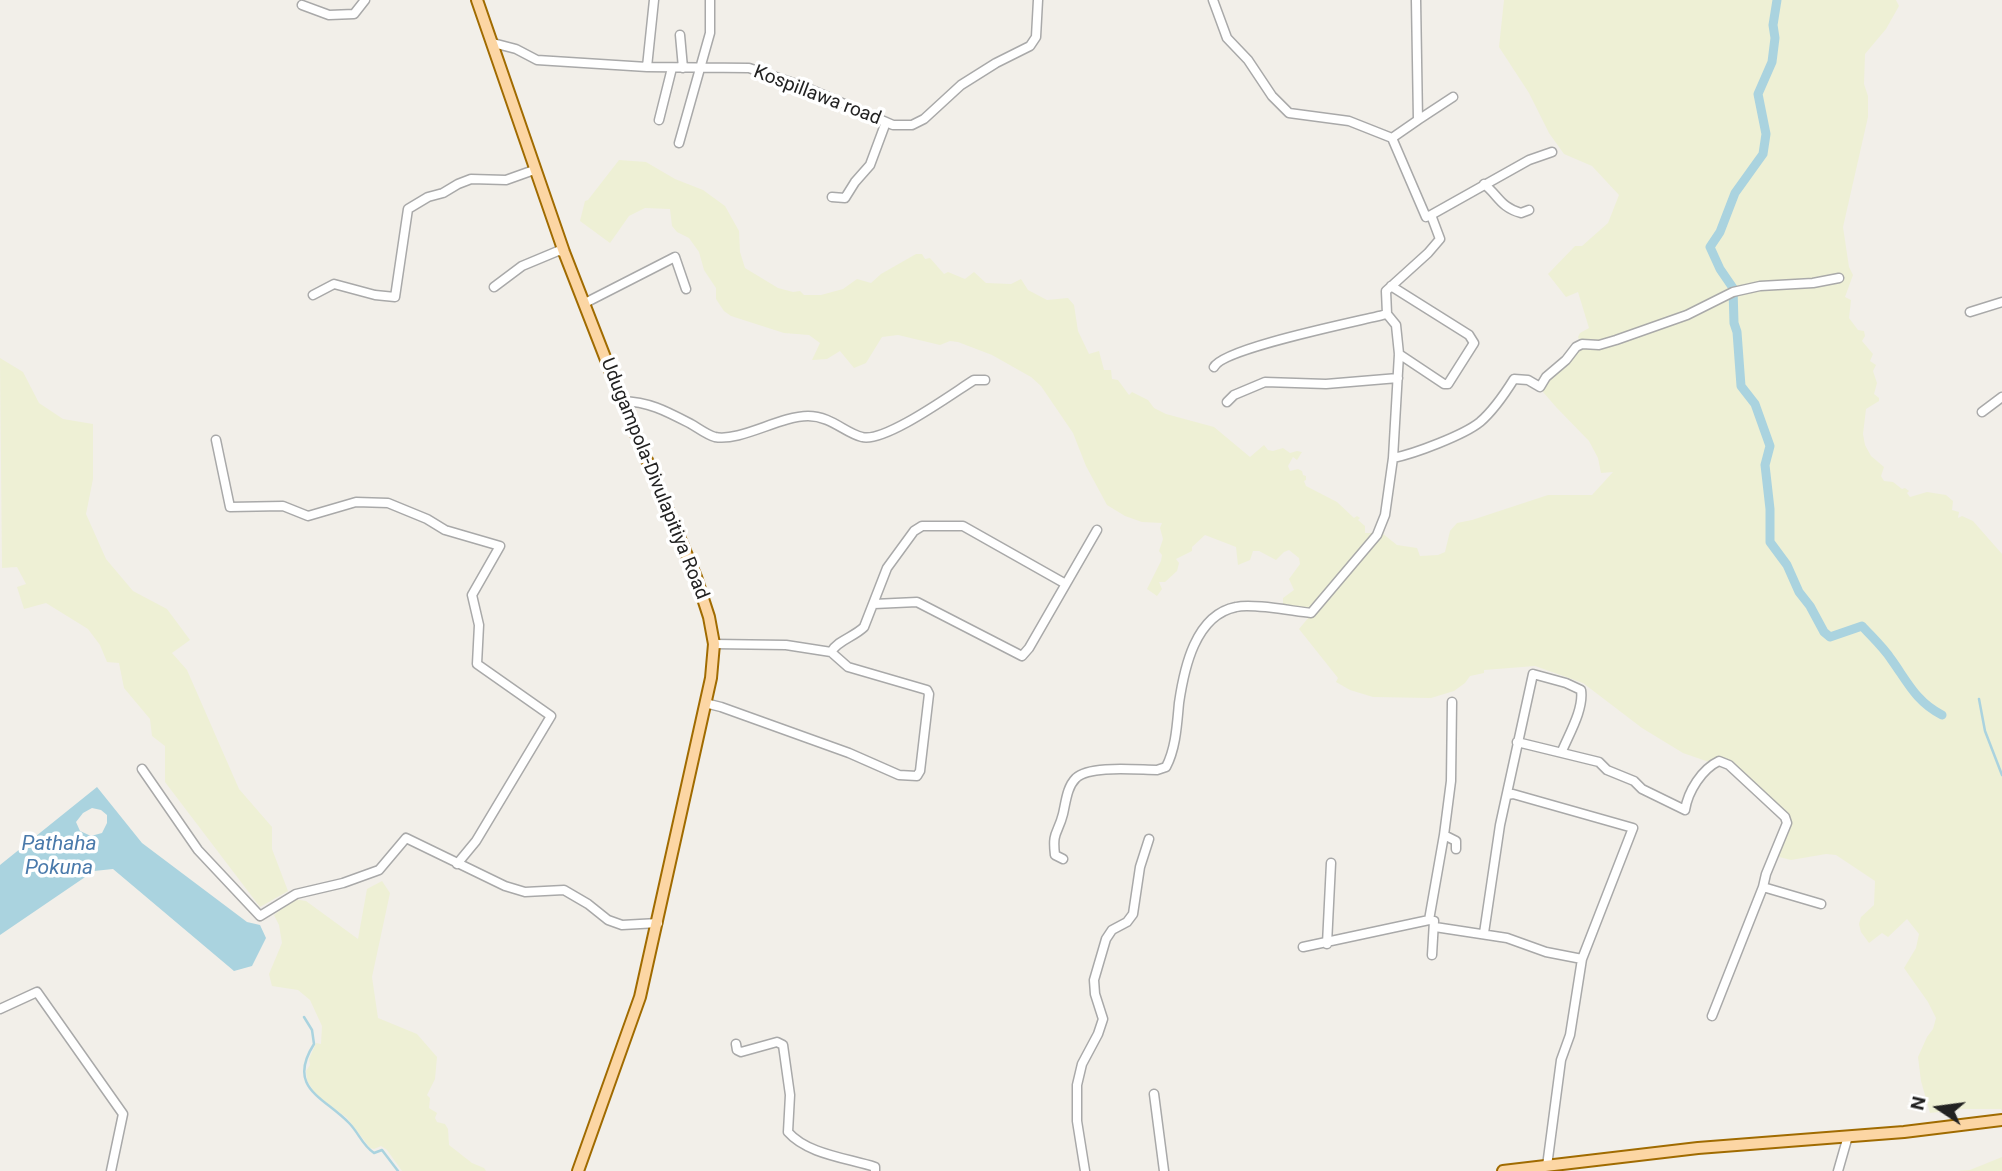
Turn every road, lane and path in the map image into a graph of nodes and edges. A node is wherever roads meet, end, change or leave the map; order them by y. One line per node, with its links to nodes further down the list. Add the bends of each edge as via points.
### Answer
1 (365, 0): 8 (street, via 354,14 329,15)
2 (477, 0): 10 (main road, Udugampola-Divulapitiya Road)
3 (653, 0): 11 (street)
4 (710, 0): 14 (street, via 710,33)
5 (1038, 0): 18 (street, Kospillawa road, via 1036,37 1030,46 961,85 924,119 912,125)
6 (1213, 0): 19 (street, via 1227,38 1289,113 1349,121)
7 (1416, 0): 17 (street)
8 (302, 5)
9 (680, 35): 13 (street)
10 (493, 43): 11 (street, Kospillawa road, via 537,60); 22 (main road, Udugampola-Divulapitiya Road)
11 (647, 67): 12 (street, Kospillawa road)
12 (673, 68): 13 (street, Kospillawa road); 16 (street)
13 (683, 68): 14 (street, Kospillawa road)
14 (701, 69): 18 (street, Kospillawa road, via 749,68); 20 (street)
15 (1453, 97): 17 (street)
16 (659, 120)
17 (1418, 120): 19 (street)
18 (886, 122): 24 (street, via 870,164 845,198)
19 (1392, 138): 26 (street, via 1426,217)
20 (679, 143)
21 (1552, 152): 23 (street)
22 (534, 170): 27 (main road, Udugampola-Divulapitiya Road); 32 (street, via 506,180 471,179 408,209 395,297 334,284)
23 (1484, 184): 25 (street, via 1508,209); 26 (street)
24 (832, 197)
25 (1529, 210)
26 (1431, 215): 29 (street, via 1440,239)
27 (564, 252): 30 (street, via 523,266); 34 (main road, Udugampola-Divulapitiya Road)
28 (1839, 278): 46 (street, via 1733,292 1616,340 1582,344 1540,387 1514,379 1478,424 1424,450)
29 (1391, 286): 36 (street, via 1386,291); 37 (street, via 1469,335 1474,344 1448,384)
30 (494, 287)
31 (686, 289): 34 (street, via 675,257)
32 (313, 295)
33 (2002, 302): 35 (street)
34 (585, 303): 42 (main road, Udugampola-Divulapitiya Road)
35 (1970, 312)
36 (1387, 314): 37 (street, via 1396,325); 38 (street, via 1249,347)
37 (1399, 354): 39 (street)
38 (1214, 367)
39 (1398, 378): 43 (street, via 1326,384 1265,382); 46 (street)
40 (985, 380): 42 (street, via 974,380 905,424 874,437 862,437 837,423 809,416 715,437 649,403)
41 (2002, 397): 44 (street)
42 (622, 401): 50 (main road, Udugampola-Divulapitiya Road, via 696,577)
43 (1227, 402)
44 (1982, 412)
45 (216, 440): 63 (street, via 230,507 283,506 308,516 356,502 388,503 445,530 500,546 472,595 479,625 477,664 551,716 476,841)
46 (1393, 458): 61 (street, via 1385,515 1377,535 1311,613 1238,606 1220,612 1201,631 1183,673 1166,767 1092,770 1077,777 1053,838 1055,855)
47 (1097, 530): 48 (street)
48 (1064, 583): 49 (street, via 1022,656 918,602); 49 (street, via 963,526 922,526 887,568)
49 (874, 604): 51 (street, via 864,627)
50 (713, 644): 51 (street, via 786,645); 53 (main road, Udugampola-Divulapitiya Road)
51 (831, 652): 53 (street, via 848,667 927,690 917,776 899,775)
52 (1452, 702): 58 (street, via 1451,781)
53 (705, 703): 66 (main road, Udugampola-Divulapitiya Road)
54 (1517, 742): 55 (street); 55 (street, via 1533,674 1581,690 1576,718); 57 (street)
55 (1562, 751): 64 (street, via 1599,762 1685,810 1691,790 1710,765 1719,761 1729,765 1787,823)
56 (142, 769): 63 (street, via 198,850 260,916 296,894 379,870 405,838)
57 (1507, 795): 68 (street); 72 (street, via 1633,828)
58 (1444, 835): 60 (street, via 1456,841); 67 (street)
59 (1149, 839): 83 (street, via 1132,914 1106,939 1094,980 1103,1019 1077,1085)
60 (1456, 849)
61 (1063, 859)
62 (1331, 863): 69 (street)
63 (457, 864): 66 (street, via 525,892 564,890 622,925)
64 (1763, 887): 65 (street); 74 (street)
65 (1821, 905)
66 (658, 923): 81 (main road, Udugampola-Divulapitiya Road, via 640,997)
67 (1432, 924): 68 (street); 69 (street); 71 (street)
68 (1484, 933): 72 (street)
69 (1327, 944): 70 (street)
70 (1303, 947)
71 (1432, 955)
72 (1581, 958): 79 (street)
73 (0, 1009): 80 (street, via 37,992 123,1114)
74 (1712, 1016)
75 (736, 1044): 82 (street, via 741,1052 776,1041 783,1045 790,1095 788,1132 794,1139)
76 (1154, 1094): 84 (street)
77 (2002, 1120): 78 (main road)
78 (1847, 1136): 79 (main road); 86 (street)
79 (1547, 1166): 85 (main road)
80 (111, 1171)
81 (578, 1171)
82 (875, 1171)
83 (1085, 1171)
84 (1164, 1171)
85 (1503, 1171)
86 (1838, 1171)

